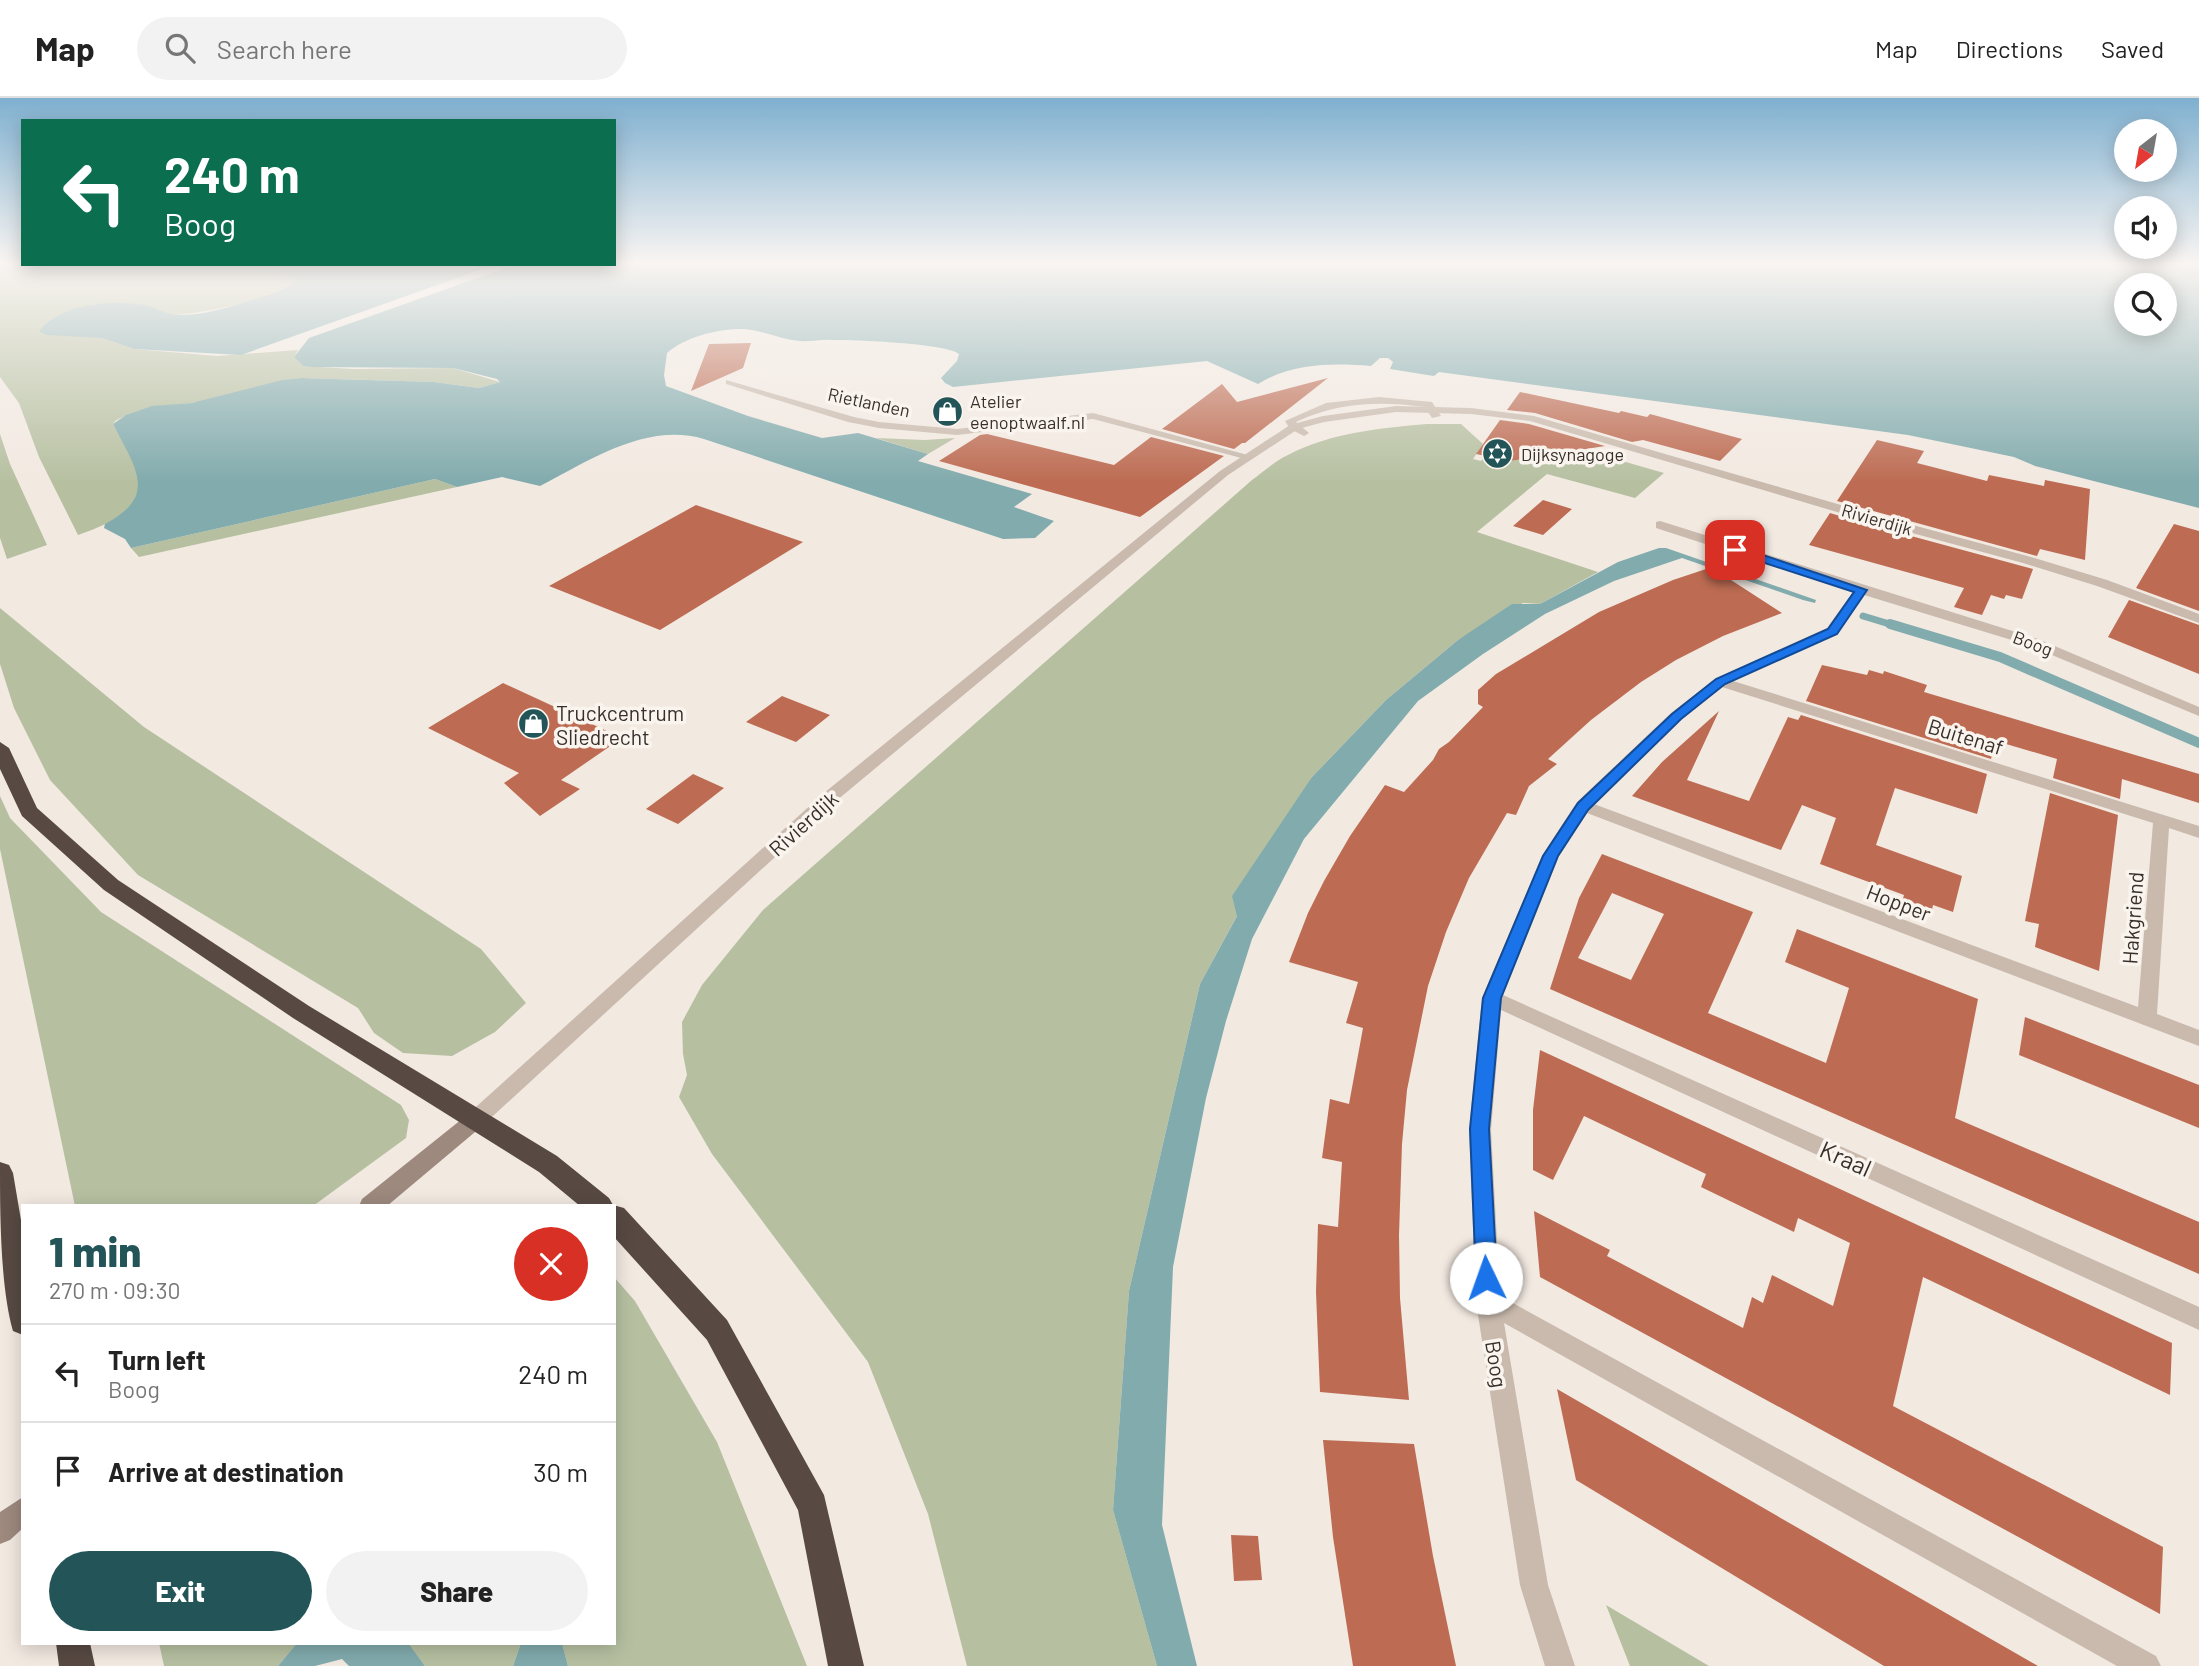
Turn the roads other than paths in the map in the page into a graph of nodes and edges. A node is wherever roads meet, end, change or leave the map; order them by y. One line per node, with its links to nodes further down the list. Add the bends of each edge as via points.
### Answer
1 (730, 382): 4 (street, Rietlanden, via 879,425 957,432 1093,416)
2 (1434, 413): 3 (street, Rivierdijk); 3 (street, Rivierdijk, via 1428,404 1409,401 1346,402 1290,421); 7 (street, Rivierdijk, via 1554,425 1608,438 2027,560)
3 (1299, 430): 4 (street, Rivierdijk)
4 (1250, 457): 17 (street, Rivierdijk, via 830,797)
5 (1660, 525): 6 (street, Boog)
6 (1861, 590): 8 (street, Boog, via 1832,631); 9 (street, Boog, via 2033,642)
7 (2199, 619)
8 (1720, 681): 11 (street, Boog, via 1676,716); 12 (street, Buitenaf)
9 (2199, 712)
10 (0, 748): 17 (highway, via 29,811 111,886)
11 (1583, 806): 14 (street, Boog, via 1551,856); 15 (street, Hopper)
12 (2161, 821): 13 (street, Buitenaf); 15 (street, Hakgriend)
13 (2199, 832)
14 (1492, 998): 22 (street, Boog, via 1480,1129); 24 (street, Kraal)
15 (2147, 1018): 16 (street, Hopper)
16 (2199, 1038)
17 (474, 1121): 19 (main road, Rivierdijk); 20 (highway, via 548,1164)
18 (0, 1173): 23 (highway)
19 (372, 1204)
20 (598, 1204)
21 (616, 1219): 29 (highway, via 717,1331 813,1506)
22 (1488, 1302): 30 (street, Boog, via 1534,1585); 31 (street)
23 (21, 1308)
24 (2199, 1319)
25 (21, 1512): 26 (main road)
26 (0, 1530)
27 (73, 1645): 28 (highway)
28 (77, 1666)
29 (846, 1666)
30 (1560, 1666)
31 (2146, 1666)

